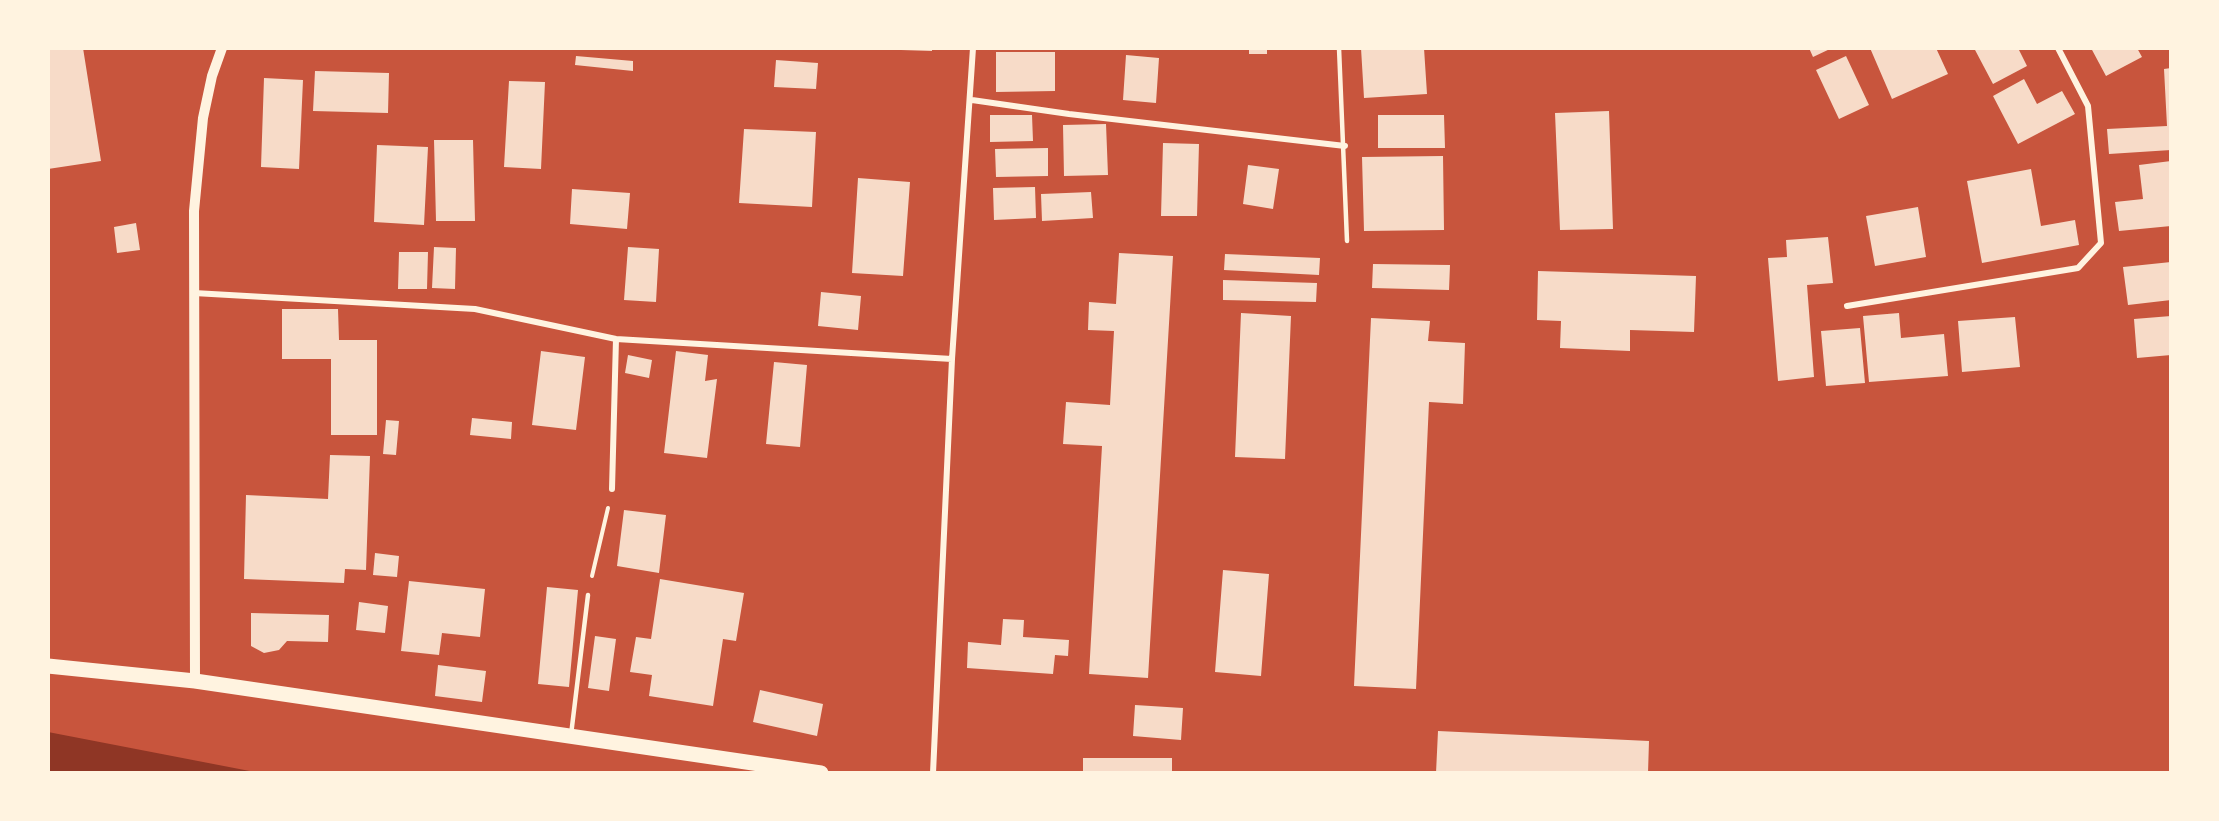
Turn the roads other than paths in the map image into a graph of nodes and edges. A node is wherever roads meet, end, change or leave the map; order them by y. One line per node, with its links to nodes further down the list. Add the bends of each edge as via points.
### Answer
1 (222, 48): 8 (street, via 210,87 197,161)
2 (973, 48): 5 (street)
3 (1339, 48): 6 (lane)
4 (2058, 48): 9 (street, via 2088,106 2100,243 2078,268)
5 (972, 100): 6 (street); 11 (street)
6 (1345, 147): 7 (lane)
7 (1347, 240)
8 (194, 293): 10 (street, via 475,309); 15 (street)
9 (1847, 306)
10 (616, 339): 11 (street); 12 (street)
11 (952, 359): 18 (street)
12 (612, 489)
13 (588, 595): 16 (lane)
14 (48, 666): 15 (main road)
15 (195, 681): 16 (main road)
16 (570, 737): 17 (main road)
17 (821, 773)
18 (933, 773)

